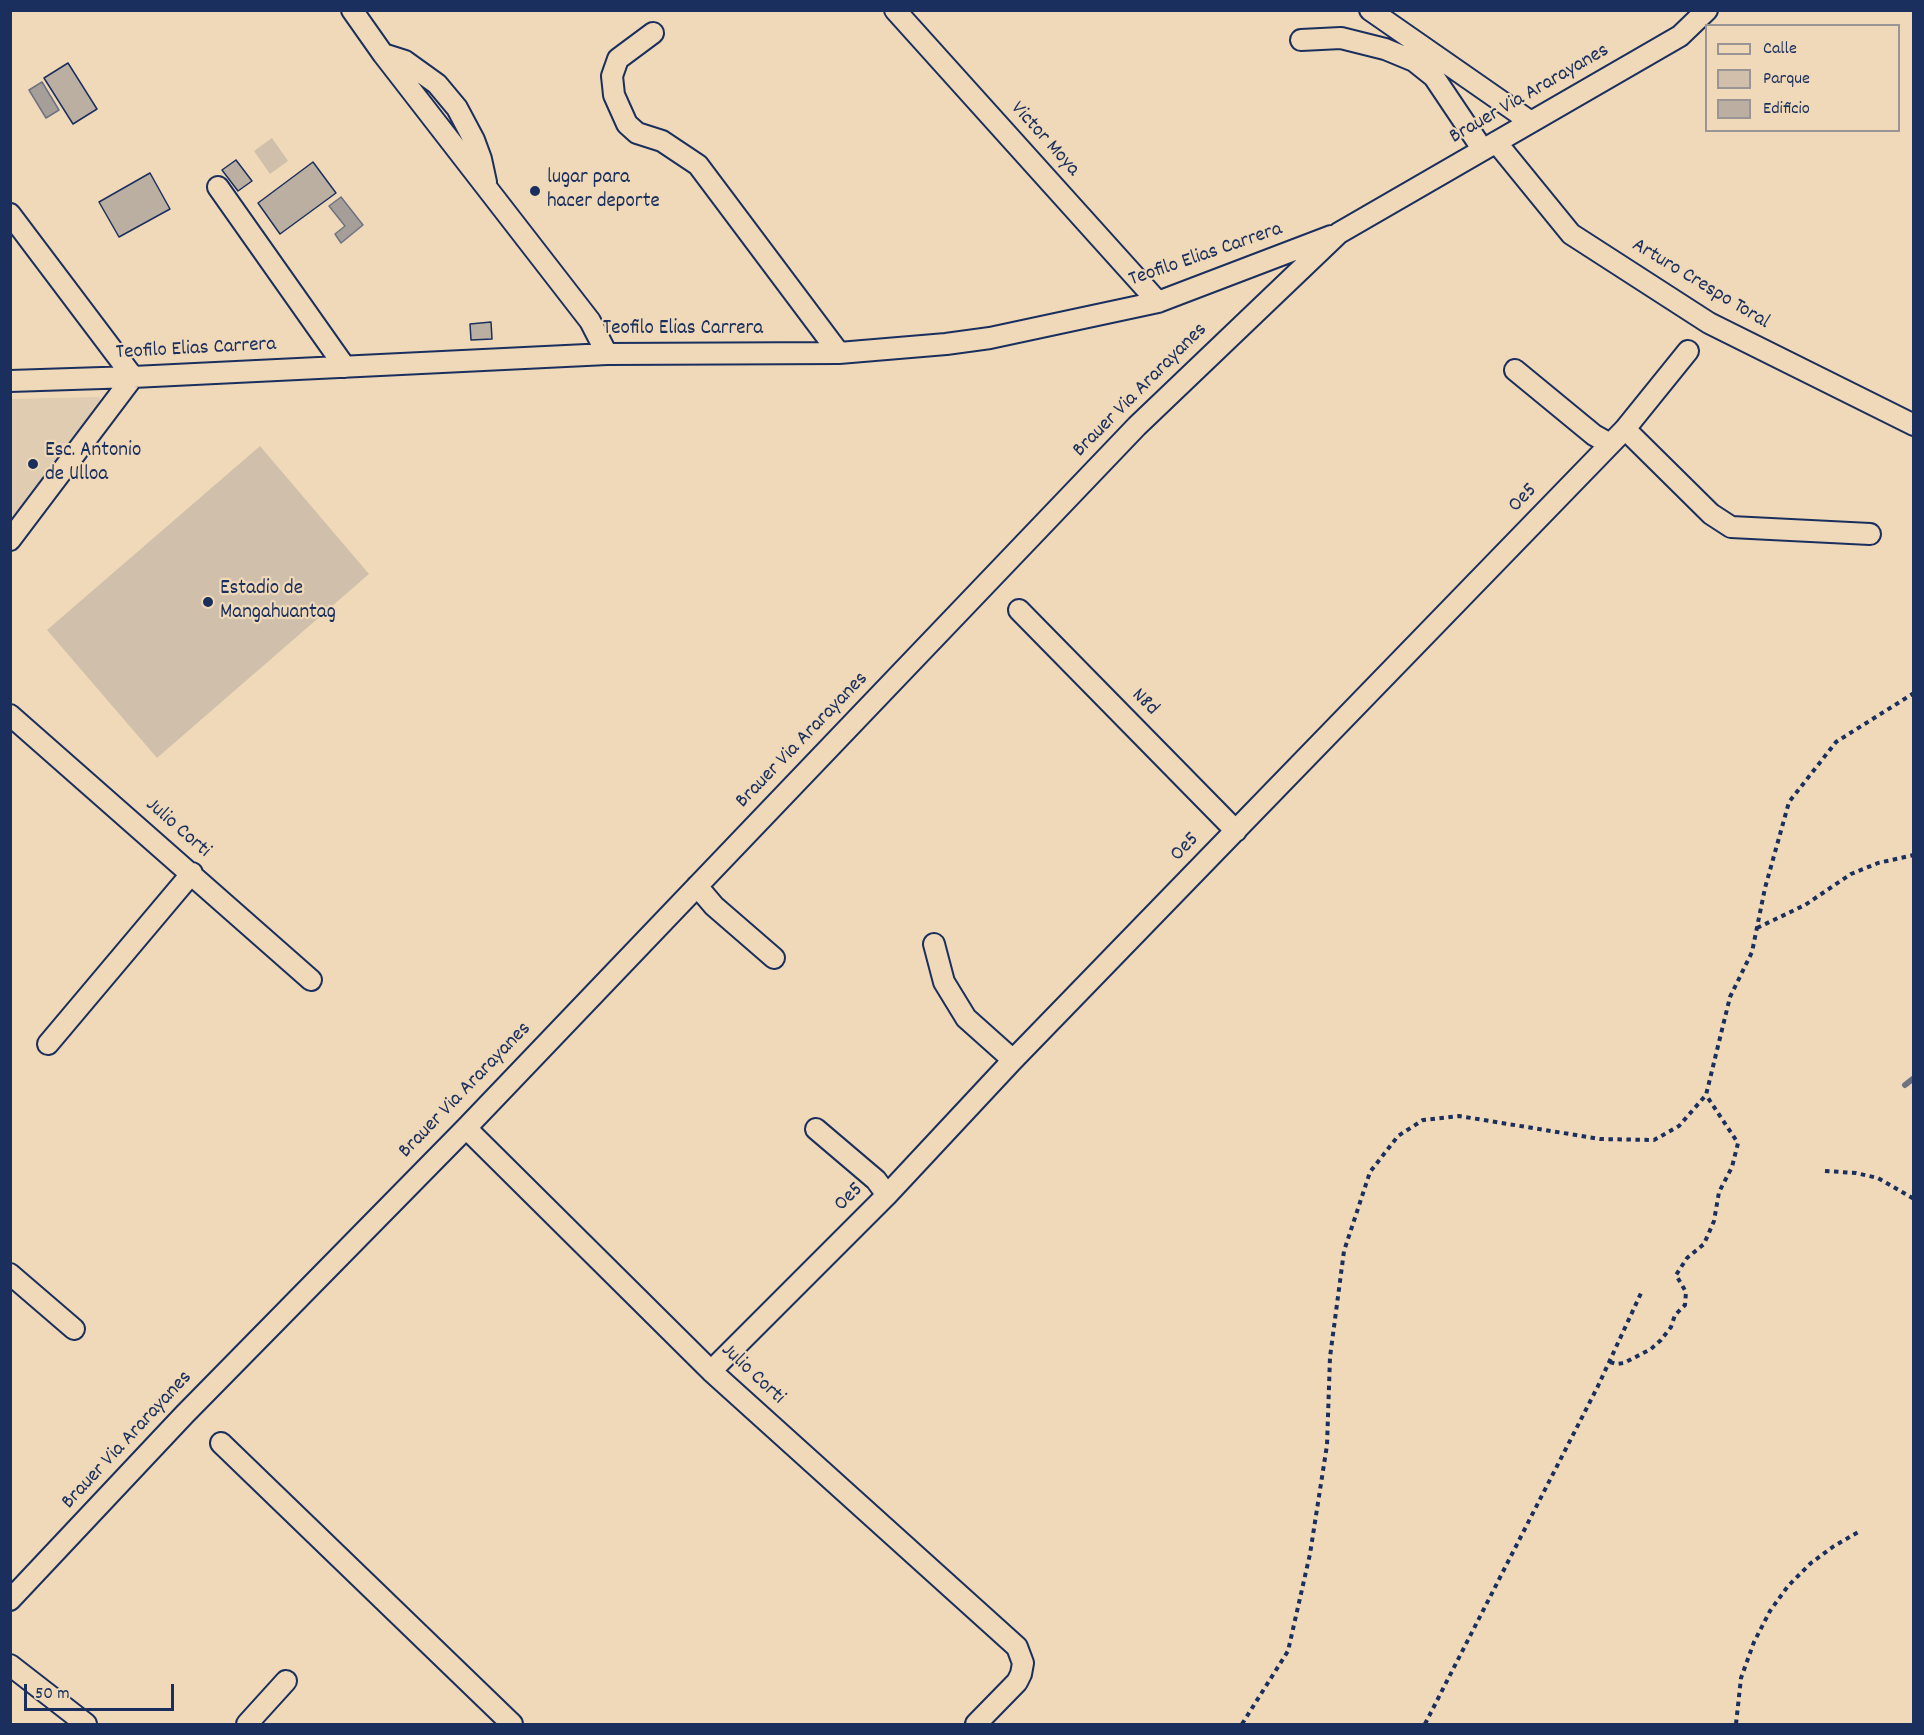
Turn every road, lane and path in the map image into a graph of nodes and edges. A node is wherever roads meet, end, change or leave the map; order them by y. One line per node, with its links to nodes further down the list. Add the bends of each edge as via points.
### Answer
1 (352, 10): 15 (street, via 590,321)
2 (895, 10): 12 (street, Victor Moya)
3 (1370, 10): 7 (street)
4 (1707, 10): 7 (street, Brauer Via Ararayanes, via 1680,36)
5 (653, 33): 14 (street, via 618,59 612,76 614,95 627,124 698,165)
6 (1301, 40): 8 (street, Arturo Crespo Toral, via 1341,38 1414,61 1434,77)
7 (1531, 122): 8 (street, Brauer Via Ararayanes)
8 (1490, 146): 11 (street, Brauer Via Ararayanes); 20 (street, Arturo Crespo Toral, via 1571,234 1709,323)
9 (218, 188): 16 (street)
10 (10, 214): 18 (street)
11 (1339, 233): 12 (street, Teofilo Elias Carrera); 31 (street, Brauer Via Ararayanes, via 1137,426)
12 (1158, 302): 14 (street, Teofilo Elias Carrera, via 990,338)
13 (1688, 351): 21 (street, Oe5)
14 (839, 353): 15 (street, Teofilo Elias Carrera)
15 (607, 354): 16 (street, Teofilo Elias Carrera)
16 (345, 367): 18 (street, Teofilo Elias Carrera)
17 (1515, 370): 22 (street)
18 (133, 377): 19 (street, Teofilo Elias Carrera); 24 (street)
19 (10, 381)
20 (1914, 425)
21 (1625, 429): 22 (street, Oe5); 23 (street, via 1711,514 1731,526)
22 (1610, 444): 28 (street, Oe5)
23 (1870, 534)
24 (10, 540)
25 (1018, 610): 28 (street, N8d)
26 (1914, 693): 32 (path, via 1836,742 1789,802)
27 (10, 716): 30 (street, Julio Corti)
28 (1236, 831): 37 (street, Oe5)
29 (1914, 855): 32 (path, via 1851,874 1805,905)
30 (192, 873): 35 (street, Julio Corti); 36 (street)
31 (697, 886): 34 (street); 39 (street, Brauer Via Ararayanes)
32 (1757, 928): 38 (path, via 1752,952 1730,997)
33 (934, 944): 37 (street, via 944,982 966,1018)
34 (774, 958)
35 (311, 980)
36 (48, 1044)
37 (1013, 1060): 42 (street, Oe5)
38 (1706, 1095): 47 (path, via 1738,1143 1704,1244 1687,1258 1676,1275 1686,1292 1685,1305 1651,1349 1624,1363); 58 (path, via 1679,1126 1654,1140 1600,1139 1458,1116 1423,1120 1398,1136 1370,1172 1344,1251 1330,1357 1327,1445 1310,1554 1288,1651)
39 (466, 1128): 48 (street, Julio Corti); 51 (street, Brauer Via Ararayanes, via 184,1415)
40 (816, 1129): 42 (street, via 876,1180)
41 (1825, 1171): 43 (path, via 1878,1178)
42 (887, 1195): 48 (street, Oe5)
43 (1914, 1199)
44 (10, 1274): 46 (street)
45 (1642, 1291): 47 (path)
46 (74, 1329)
47 (1609, 1362): 59 (path)
48 (711, 1371): 57 (street, Julio Corti, via 1017,1647 1023,1663 1017,1682)
49 (222, 1443): 56 (street)
50 (1860, 1531): 60 (path, via 1811,1563 1770,1611 1741,1678)
51 (10, 1600)
52 (10, 1665): 54 (street)
53 (286, 1682): 55 (street)
54 (86, 1725)
55 (247, 1725)
56 (512, 1725)
57 (976, 1725)
58 (1242, 1725)
59 (1425, 1725)
60 (1736, 1725)

